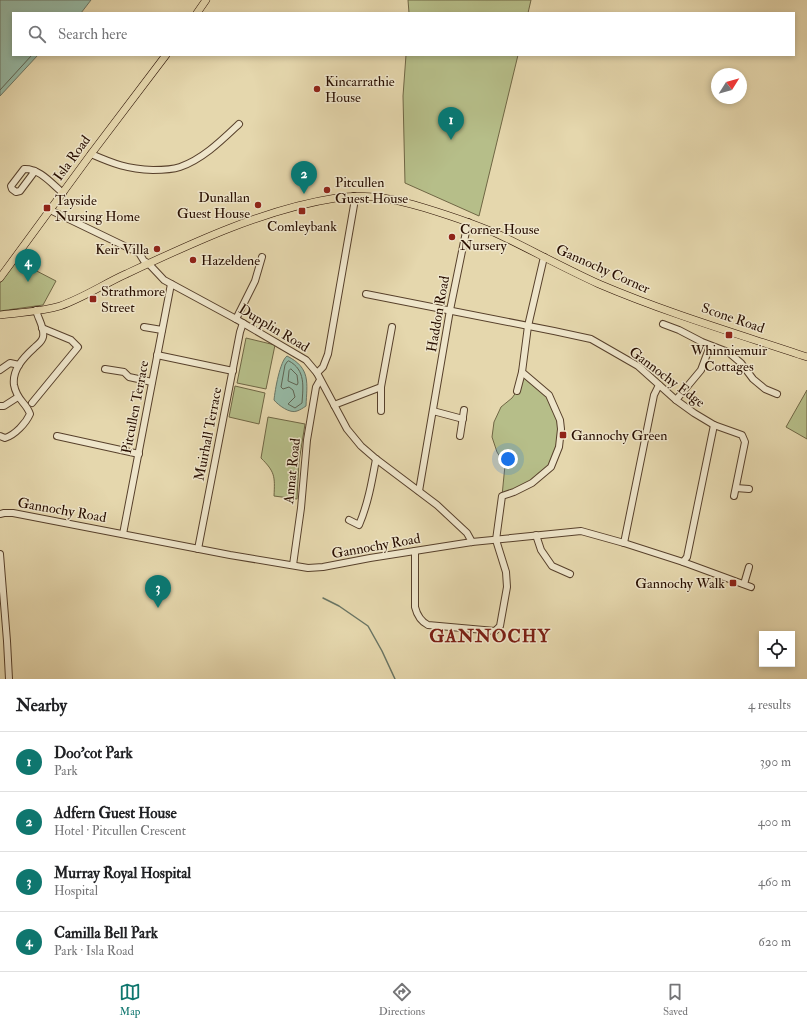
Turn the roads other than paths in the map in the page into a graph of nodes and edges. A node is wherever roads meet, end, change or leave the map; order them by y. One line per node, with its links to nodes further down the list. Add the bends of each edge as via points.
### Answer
1 (206, 0): 2 (main road)
2 (198, 12)
3 (165, 56): 5 (main road, Isla Road)
4 (239, 124): 5 (street, via 216,145 180,167 163,170 133,169)
5 (91, 154): 7 (main road, Isla Road)
6 (35, 171): 7 (street)
7 (63, 193): 9 (main road, Isla Road)
8 (354, 196): 10 (main road, Gannochy Corner, via 370,195); 13 (main road, Gannochy Corner, via 285,210 230,228); 37 (street, via 328,354 323,367)
9 (50, 210): 13 (street, Dupplin Road, via 139,253); 14 (main road, Isla Road)
10 (468, 222): 12 (main road, Gannochy Corner); 19 (street, Haddon Road)
11 (262, 257): 21 (street, via 255,281)
12 (544, 257): 17 (main road, Gannochy Corner, via 599,284); 24 (street)
13 (148, 263): 15 (street, Dupplin Road, via 164,280); 18 (main road, via 61,305)
14 (0, 278)
15 (172, 284): 21 (street, Dupplin Road); 28 (street, Pitcullen Terrace)
16 (366, 294): 19 (street, Gannochy Edge)
17 (651, 304): 31 (main road, Scone Road)
18 (36, 310): 20 (main road); 27 (street)
19 (450, 310): 24 (street, Gannochy Edge); 51 (street, Haddon Road)
20 (0, 315)
21 (236, 319): 22 (street, Dupplin Road)
22 (243, 323): 35 (street, Muirhall Terrace); 37 (street, Dupplin Road, via 306,360)
23 (664, 324): 29 (street)
24 (528, 326): 36 (street); 40 (street, Gannochy Edge, via 591,339 638,366)
25 (144, 327): 28 (street)
26 (392, 327): 41 (street)
27 (42, 328): 32 (street, via 44,335 41,341); 46 (street, via 71,340 78,347)
28 (162, 330): 30 (street, Pitcullen Terrace)
29 (710, 346): 43 (street, via 735,357 753,379 765,389); 45 (street, via 701,370)
30 (157, 355): 35 (street); 39 (street, Pitcullen Terrace)
31 (807, 357)
32 (19, 365): 34 (street, via 10,363); 44 (street, via 14,383)
33 (105, 368): 39 (street)
34 (0, 370)
35 (233, 371): 70 (street, Muirhall Terrace)
36 (522, 372): 42 (street); 67 (street, via 549,396 562,429 552,467 532,483 502,496)
37 (317, 373): 38 (street, Dupplin Road)
38 (320, 380): 47 (street, Dupplin Road); 74 (street, Annat Road, via 316,387 307,440)
39 (152, 382): 57 (street, Pitcullen Terrace)
40 (659, 385): 45 (street, Gannochy Edge); 69 (street, via 654,395)
41 (381, 387): 47 (street); 50 (street)
42 (517, 391)
43 (777, 394)
44 (18, 397): 48 (street); 54 (street, via 29,411 29,417 12,435 5,438)
45 (676, 400): 53 (street, Gannochy Edge)
46 (32, 403)
47 (334, 405): 58 (street, Dupplin Road, via 348,429)
48 (0, 406)
49 (464, 410): 52 (street)
50 (381, 411)
51 (433, 411): 52 (street); 61 (street, Haddon Road)
52 (462, 419): 56 (street)
53 (714, 425): 59 (street, Gannochy Edge, via 742,435 745,439); 73 (street, via 687,557)
54 (0, 436)
55 (57, 436): 57 (street)
56 (460, 436)
57 (138, 454): 65 (street, Pitcullen Terrace)
58 (376, 459): 61 (street, Dupplin Road); 64 (street, via 366,507 359,525)
59 (736, 488): 60 (street); 62 (street)
60 (749, 489)
61 (419, 492): 68 (street, Dupplin Road, via 453,519)
62 (734, 496)
63 (0, 514): 65 (street, Gannochy Road, via 13,513)
64 (349, 520)
65 (123, 534): 70 (street, Gannochy Road)
66 (536, 535): 67 (street, Gannochy Road); 69 (street, Gannochy Road, via 581,531); 76 (street, via 541,550 552,566)
67 (496, 540): 68 (street, Gannochy Road); 71 (street, via 506,572 507,587 500,626 495,631 428,625 422,622 417,615 416,607)
68 (472, 542): 71 (street, Gannochy Road)
69 (624, 543): 73 (street, Gannochy Road)
70 (198, 549): 74 (street, Gannochy Road)
71 (415, 551): 74 (street, Gannochy Road, via 323,567)
72 (0, 554): 78 (street)
73 (683, 562): 77 (street, Gannochy Road)
74 (293, 565)
75 (749, 567): 77 (street)
76 (570, 574)
77 (744, 584): 79 (street, Gannochy Road)
78 (2, 587): 80 (street)
79 (752, 587)
80 (9, 679)

